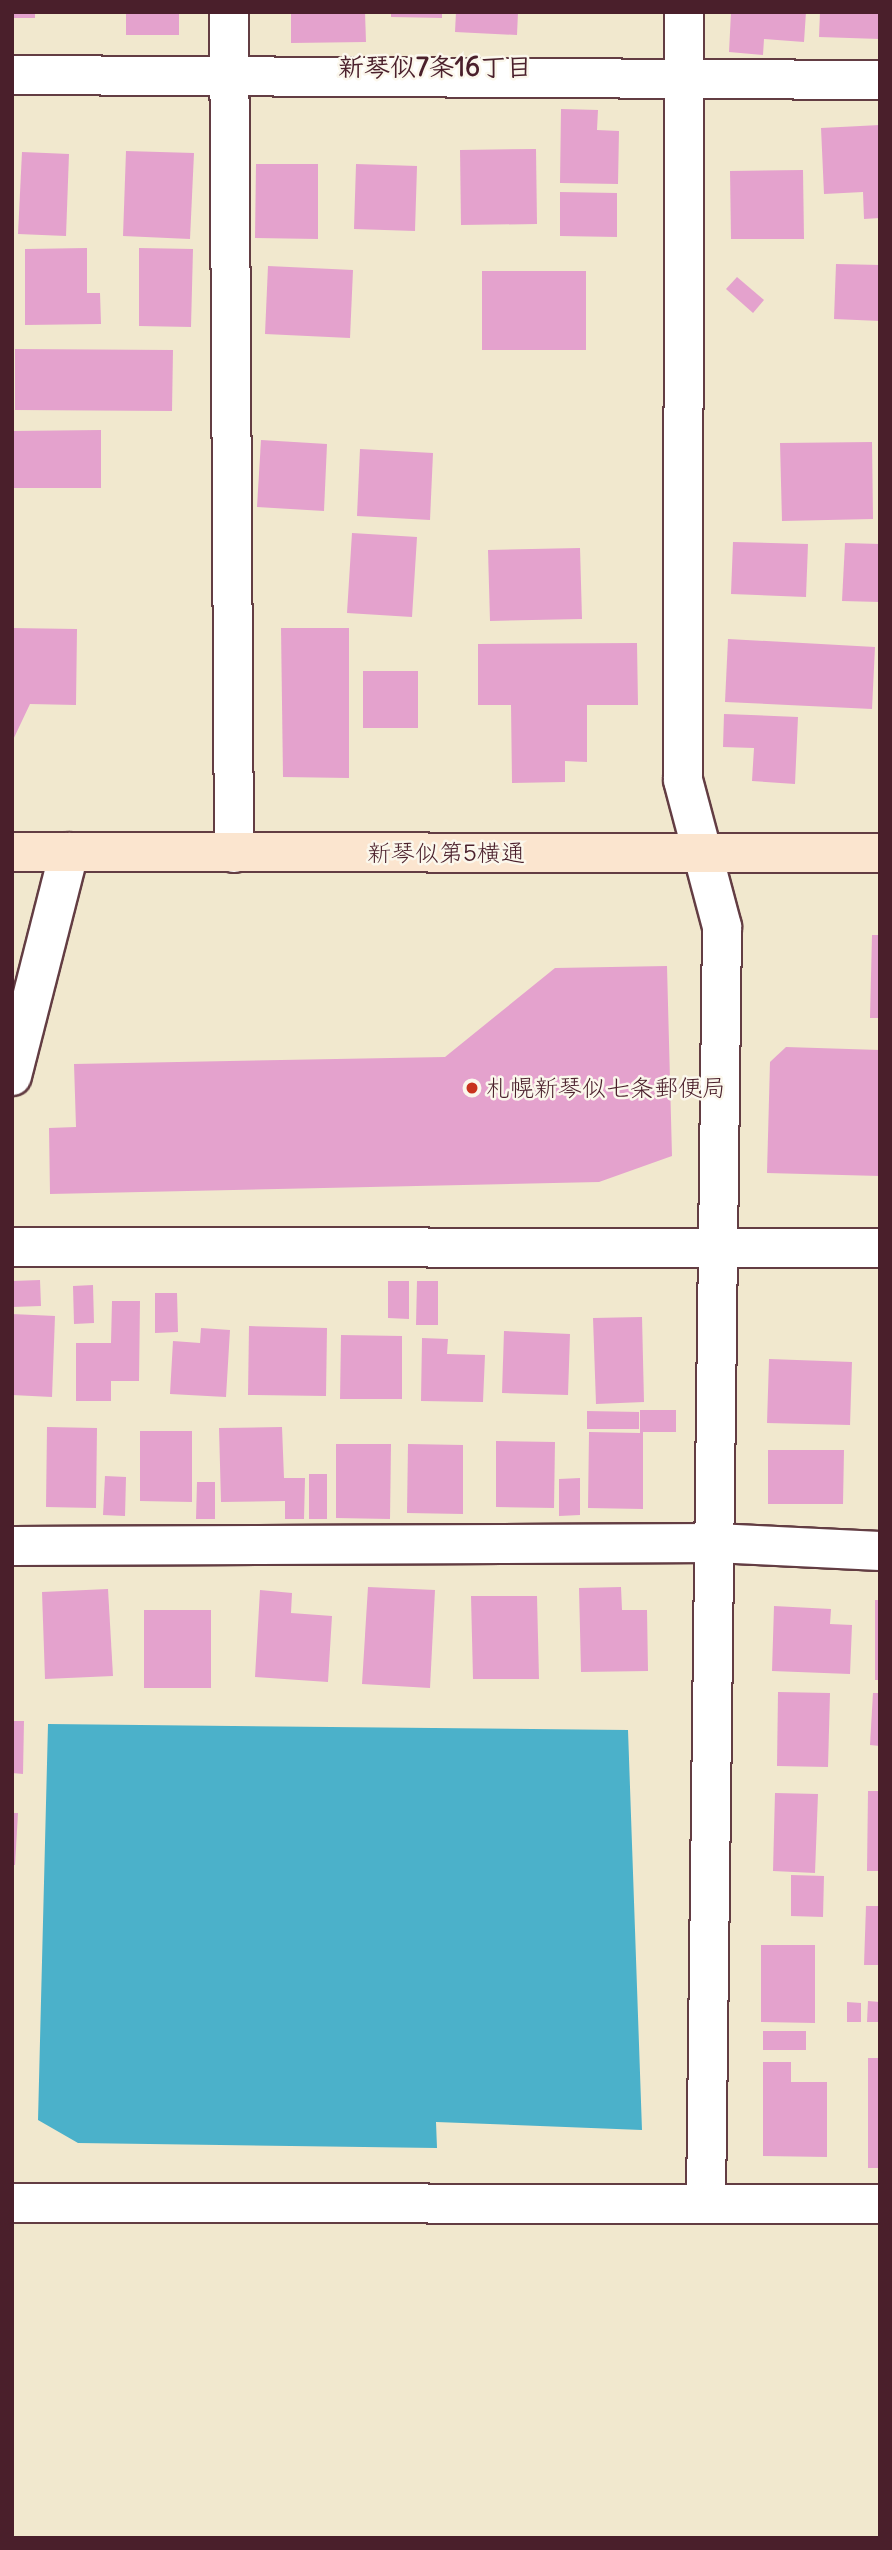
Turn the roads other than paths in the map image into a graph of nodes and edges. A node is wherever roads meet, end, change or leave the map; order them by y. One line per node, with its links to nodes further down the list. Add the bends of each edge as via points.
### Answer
1 (229, 12): 4 (street)
2 (684, 12): 6 (street)
3 (12, 75): 4 (street)
4 (229, 75): 6 (street); 9 (street)
5 (880, 80): 6 (street)
6 (684, 82): 10 (street, via 683,780)
7 (12, 852): 8 (street, 新琴似第5横通)
8 (69, 852): 9 (street, 新琴似第5横通); 12 (street)
9 (234, 853): 10 (street, 新琴似第5横通)
10 (703, 853): 11 (street, 新琴似第5横通); 13 (street, via 722,927)
11 (880, 853)
12 (12, 1076)
13 (719, 1246): 14 (street); 15 (street); 16 (street)
14 (12, 1247)
15 (880, 1248)
16 (715, 1544): 17 (street); 18 (street); 20 (street)
17 (12, 1546)
18 (880, 1551)
19 (12, 2203): 20 (street)
20 (705, 2203): 21 (street)
21 (880, 2204)

